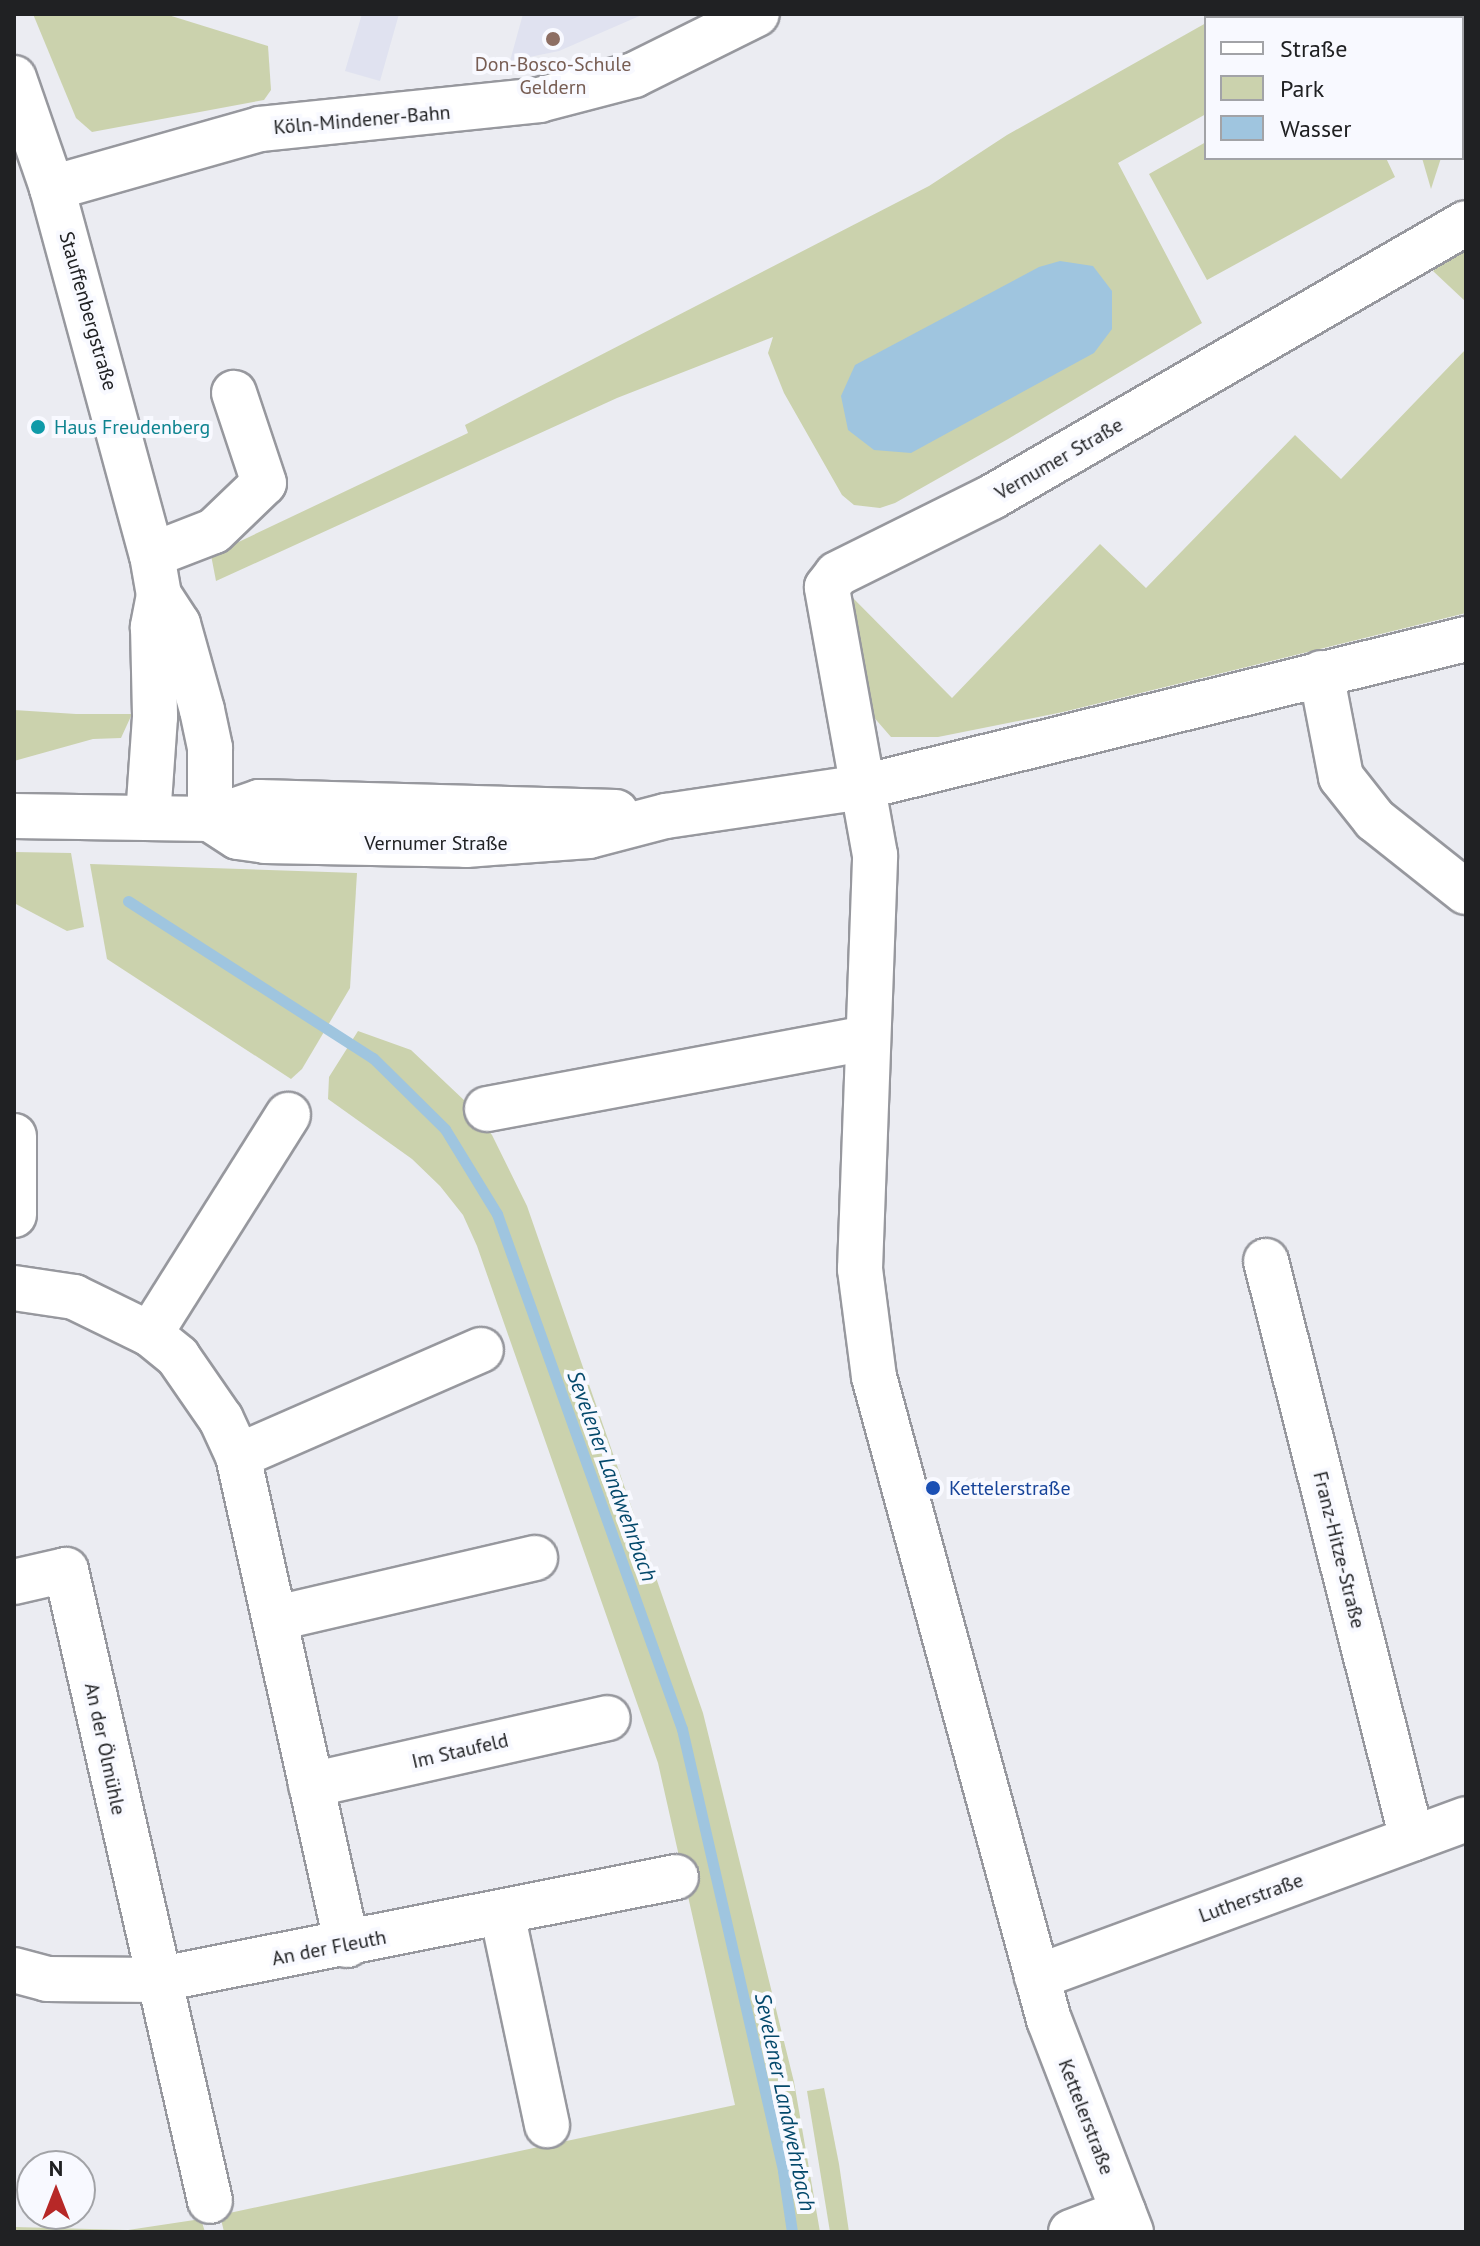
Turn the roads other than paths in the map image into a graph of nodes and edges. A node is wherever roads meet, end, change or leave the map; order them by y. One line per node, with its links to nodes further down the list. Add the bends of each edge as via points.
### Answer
1 (757, 14): 3 (street, Köln-Mindener-Bahn, via 634,75 539,100 260,129 167,151)
2 (14, 78): 3 (street, Stauffenbergstraße)
3 (52, 188): 6 (street, Stauffenbergstraße)
4 (1466, 223): 9 (street, Vernumer Straße, via 1005,490 837,574 825,601)
5 (234, 393): 6 (street, via 264,483 214,531)
6 (156, 575): 11 (street, Stauffenbergstraße); 12 (street, Stauffenbergstraße, via 178,624 202,710 210,748)
7 (1466, 639): 8 (street, Vernumer Straße)
8 (1321, 673): 9 (street, Vernumer Straße); 13 (street, via 1341,777 1375,820)
9 (863, 787): 12 (street, Vernumer Straße, via 666,816 589,836 466,845 265,841 238,837); 14 (street, Kettelerstraße, via 875,855)
10 (14, 816): 11 (street, Vernumer Straße)
11 (148, 817): 12 (street, Vernumer Straße)
12 (210, 819)
13 (1466, 892)
14 (867, 1038): 15 (street); 35 (street, Kettelerstraße, via 860,1269 874,1377)
15 (487, 1109)
16 (288, 1115): 21 (street)
17 (14, 1136): 18 (street)
18 (14, 1215)
19 (1266, 1261): 30 (street, Franz-Hitze-Straße)
20 (14, 1288): 21 (street, via 74,1297)
21 (150, 1334): 23 (street, via 201,1385)
22 (481, 1350): 23 (street)
23 (238, 1456): 26 (street)
24 (535, 1558): 26 (street)
25 (14, 1582): 36 (street, An der Ölmühle, via 66,1570)
26 (277, 1618): 28 (street)
27 (608, 1718): 28 (street, Im Staufeld)
28 (311, 1785): 33 (street)
29 (1466, 1819): 30 (street, Lutherstraße)
30 (1412, 1839): 35 (street, Lutherstraße)
31 (676, 1877): 32 (street, An der Fleuth)
32 (502, 1913): 33 (street, An der Fleuth); 37 (street)
33 (347, 1945): 36 (street, An der Fleuth)
34 (14, 1970): 36 (street, An der Fleuth, via 47,1979)
35 (1037, 1977): 39 (street, Kettelerstraße)
36 (156, 1980): 38 (street)
37 (547, 2125)
38 (210, 2201)
39 (1127, 2222): 40 (street, Kettelerstraße)
40 (1071, 2232)

